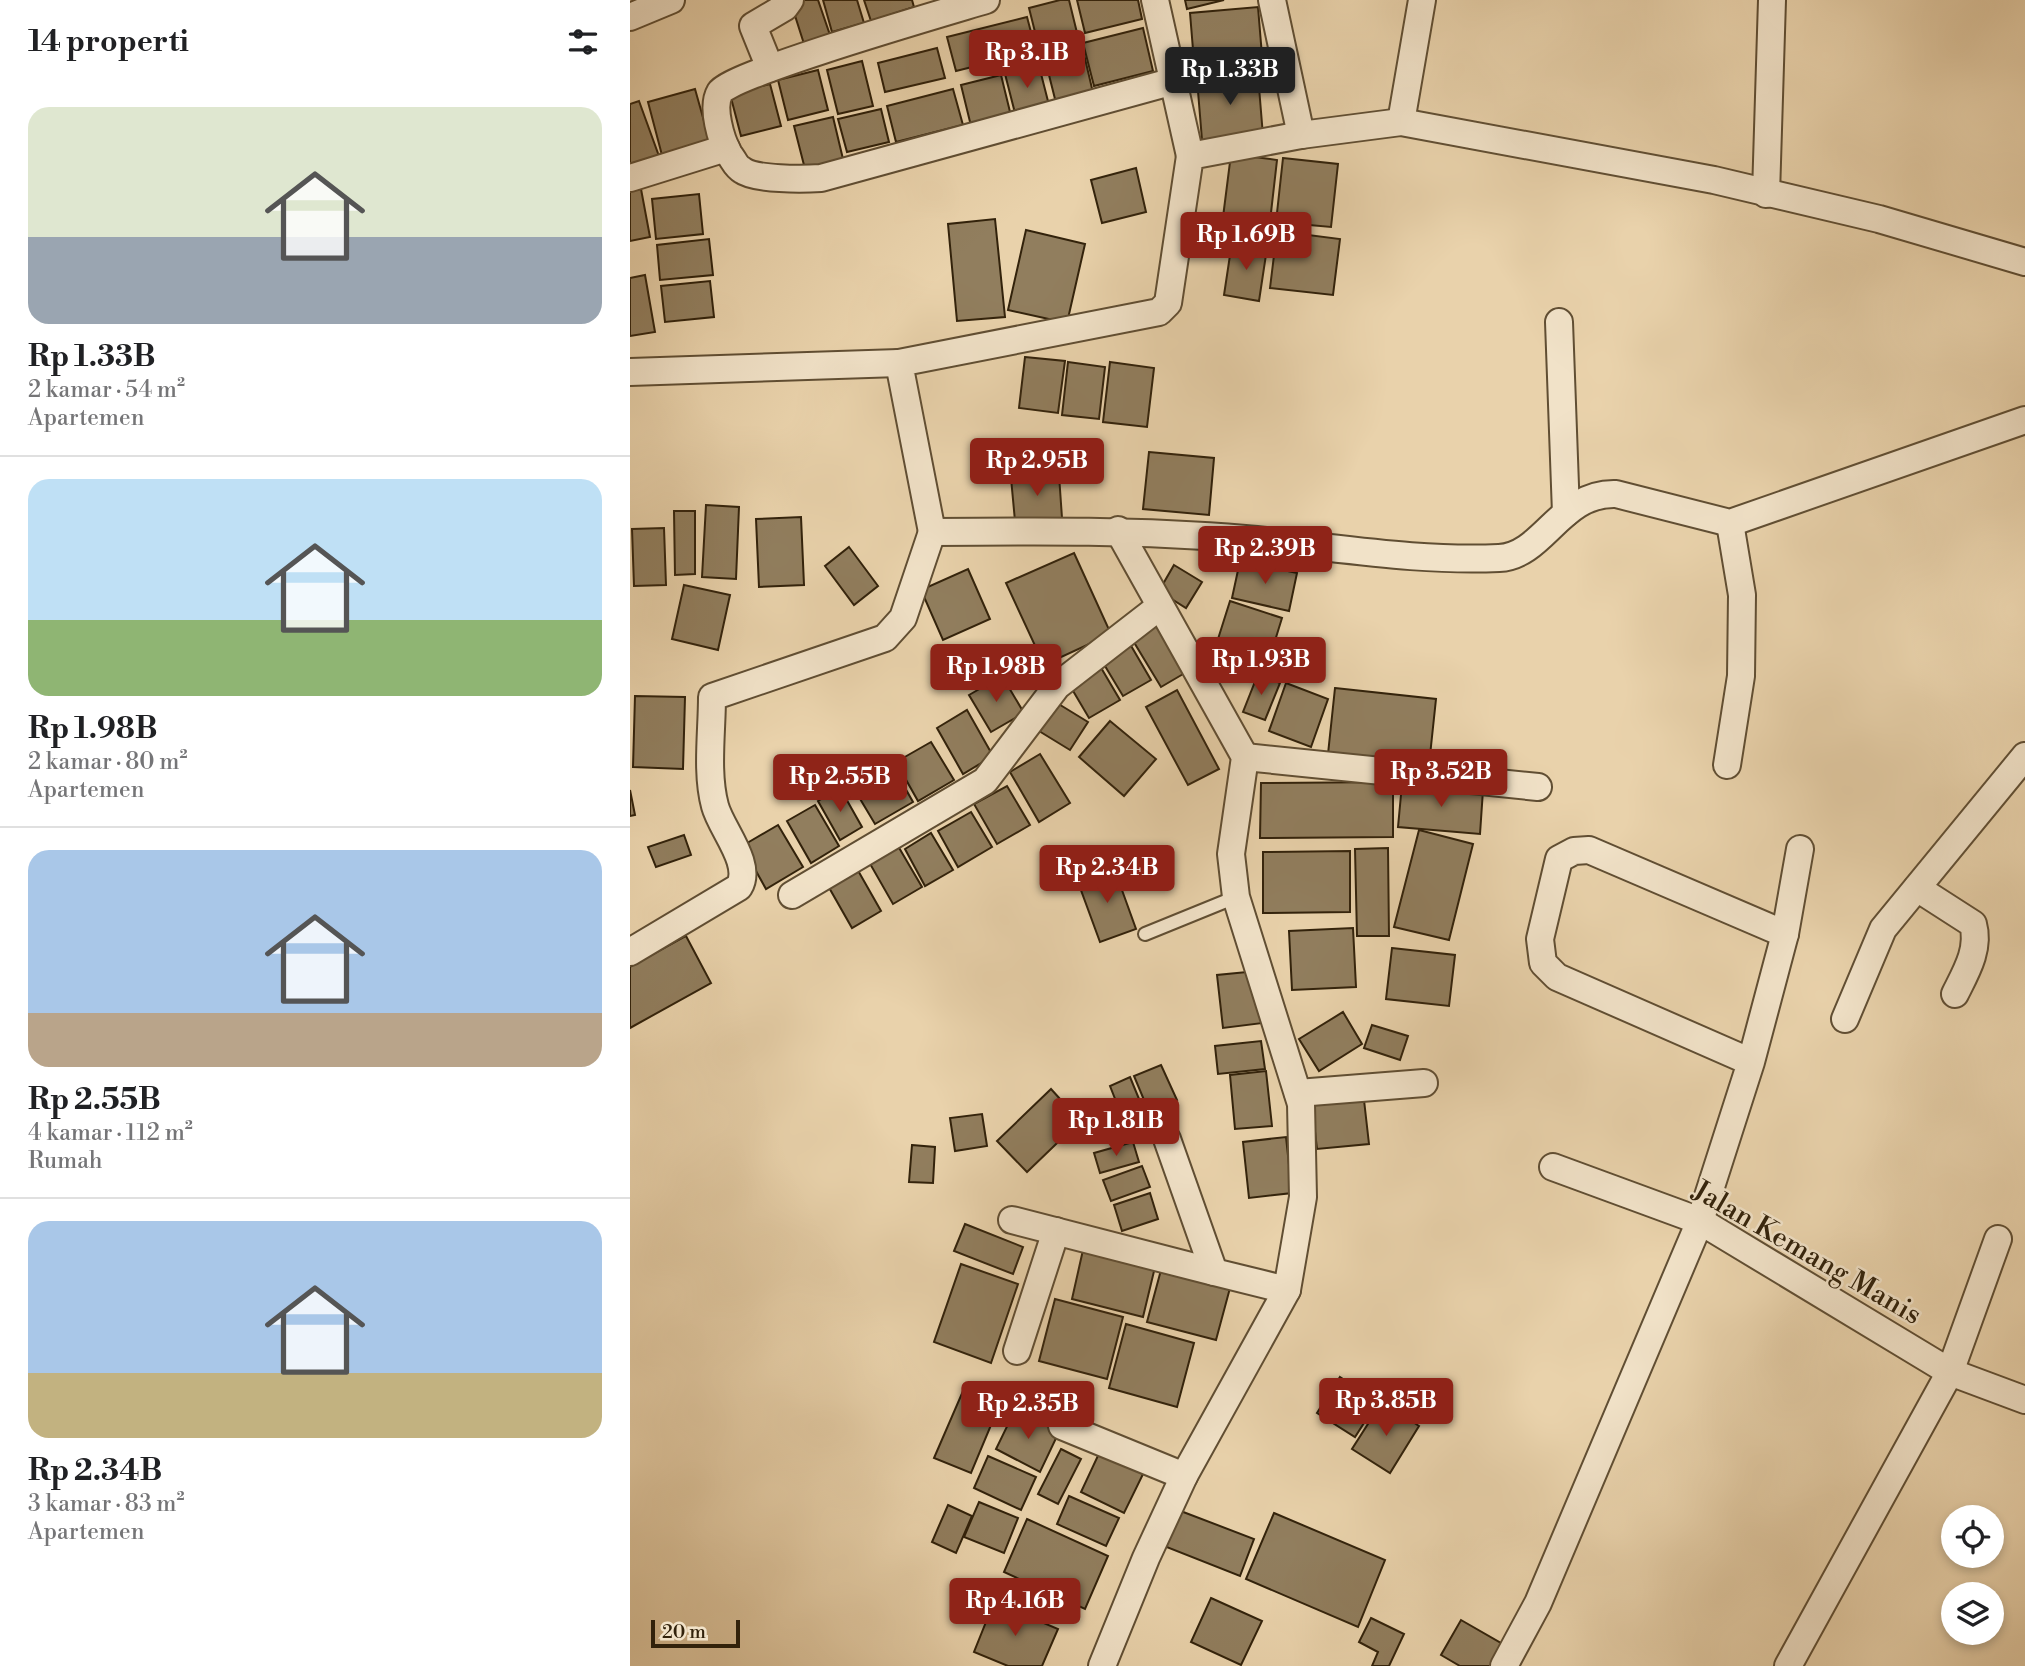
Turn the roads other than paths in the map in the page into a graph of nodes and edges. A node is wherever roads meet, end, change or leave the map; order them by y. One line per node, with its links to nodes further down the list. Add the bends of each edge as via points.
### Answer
1 (671, 0): 8 (street)
2 (790, 0): 9 (street, via 752,26)
3 (986, 0): 9 (street)
4 (1155, 0): 10 (street)
5 (1272, 0): 12 (street)
6 (1422, 0): 11 (street)
7 (1772, 0): 16 (street)
8 (636, 9)
9 (770, 68): 13 (street, via 728,84 720,93 716,107)
10 (1174, 81): 13 (street, via 821,177 748,174 739,169); 14 (street)
11 (1401, 122): 12 (street); 16 (street, via 1714,180)
12 (1301, 135): 14 (street)
13 (726, 148): 15 (street)
14 (1190, 156): 19 (street, via 1166,308)
15 (630, 178)
16 (1766, 194): 17 (street, via 1879,219)
17 (2025, 262)
18 (1559, 322): 22 (street)
19 (899, 363): 20 (street); 25 (street)
20 (630, 372)
21 (2025, 420): 23 (street)
22 (1566, 513): 23 (street, via 1600,493); 24 (street, via 1523,551 1502,559)
23 (1730, 523): 29 (street, via 1742,595 1741,676)
24 (1118, 530): 25 (street); 26 (street)
25 (932, 532): 37 (street, via 903,618 885,638 712,697 715,807 743,880 739,887)
26 (1158, 607): 28 (street); 33 (street, via 1058,686 985,781)
27 (2025, 756): 32 (street)
28 (1245, 757): 30 (street); 34 (street, via 1231,854)
29 (1727, 765)
30 (1538, 787)
31 (1800, 849): 36 (street)
32 (1917, 888): 38 (street, via 1973,924 1976,934 1971,961); 39 (street, via 1883,929)
33 (792, 895)
34 (1236, 897): 35 (lane); 42 (street)
35 (1145, 934)
36 (1785, 934): 40 (street); 40 (street, via 1589,850 1559,859 1540,939 1543,963 1557,977)
37 (630, 952)
38 (1955, 994)
39 (1846, 1019)
40 (1751, 1062): 46 (street)
41 (1424, 1083): 42 (street)
42 (1298, 1093): 50 (street, via 1303,1197)
43 (1167, 1139): 49 (street)
44 (1553, 1167): 46 (street, Jalan Kemang Manis)
45 (1012, 1220): 47 (street)
46 (1700, 1222): 52 (street, Jalan Kemang Manis); 57 (street, via 1538,1603)
47 (1056, 1231): 49 (street); 51 (street)
48 (1998, 1239): 52 (street)
49 (1214, 1272): 50 (street)
50 (1287, 1290): 55 (street)
51 (1017, 1351)
52 (1950, 1372): 53 (street, Jalan Kemang Manis); 58 (street)
53 (2025, 1400)
54 (1062, 1426): 55 (street)
55 (1184, 1476): 56 (street)
56 (1102, 1666)
57 (1504, 1666)
58 (1788, 1666)

